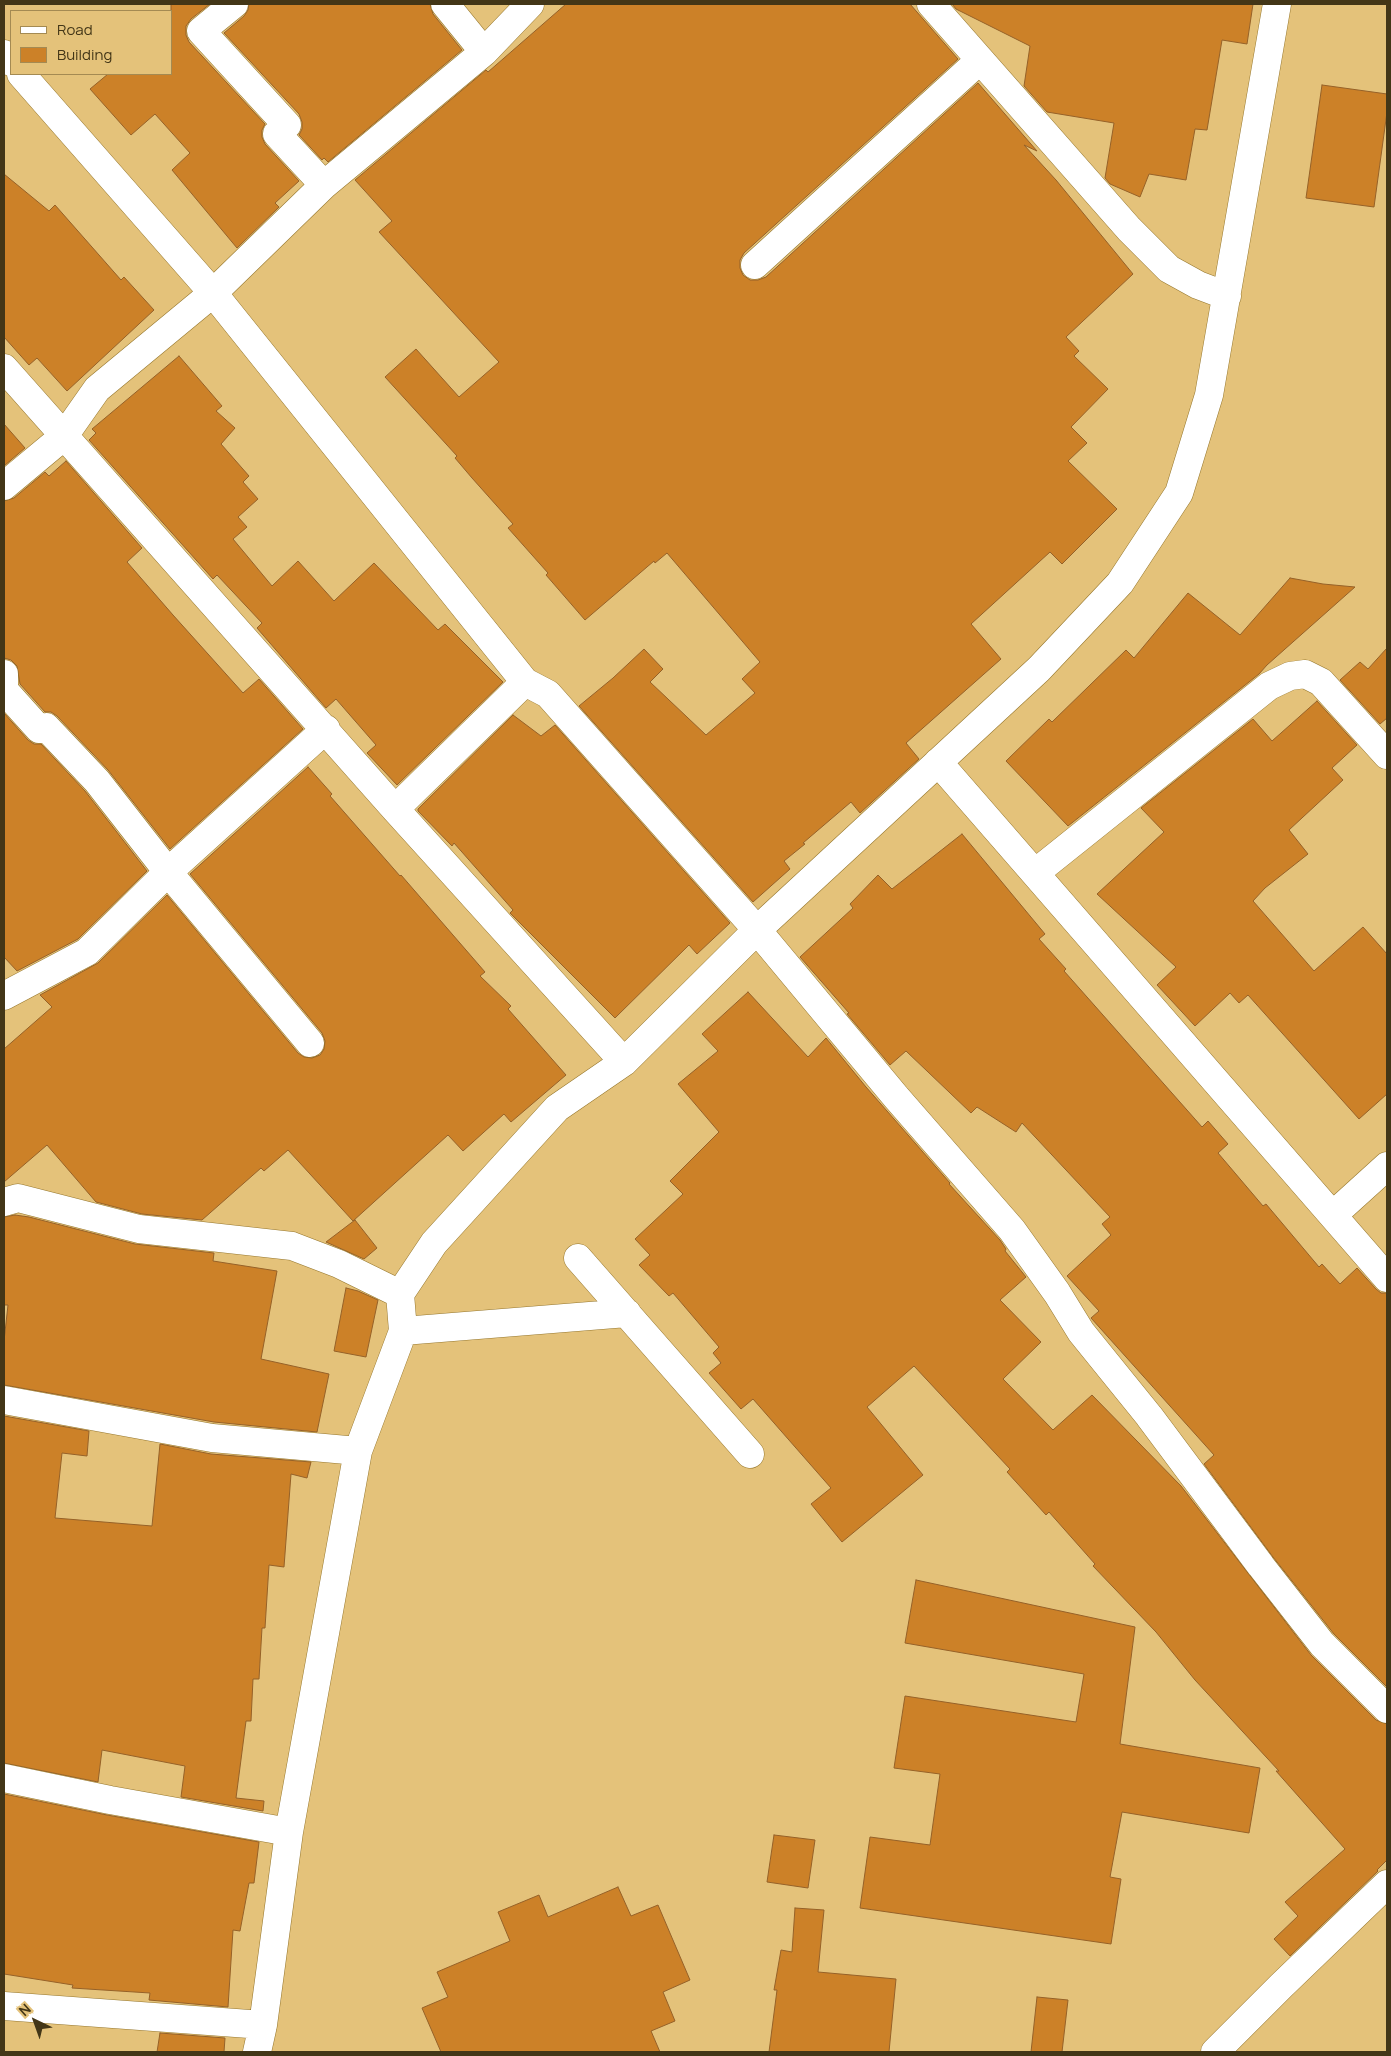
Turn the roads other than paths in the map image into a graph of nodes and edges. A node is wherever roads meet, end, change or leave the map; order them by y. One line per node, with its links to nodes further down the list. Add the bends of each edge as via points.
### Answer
1 (234, 4): 9 (street, via 201,31 287,124 277,134)
2 (445, 4): 6 (street)
3 (530, 4): 6 (street)
4 (931, 4): 7 (street)
5 (1278, 4): 12 (street)
6 (484, 52): 9 (street)
7 (980, 60): 10 (street); 12 (street, via 1129,229 1169,269)
8 (22, 75): 11 (street)
9 (324, 185): 11 (street)
10 (756, 265)
11 (213, 293): 14 (street, via 97,389); 17 (street)
12 (1227, 296): 20 (street, via 1209,395 1180,493 1120,583 1039,669)
13 (4, 368): 14 (street)
14 (64, 436): 15 (street); 18 (street)
15 (4, 486)
16 (4, 674): 22 (street, via 4,690 39,729 46,727 96,781)
17 (525, 682): 21 (street); 24 (street, via 548,694)
18 (326, 729): 21 (street); 22 (street)
19 (1387, 755): 23 (street, via 1320,682 1304,674 1290,676 1269,686)
20 (938, 762): 23 (street); 24 (street)
21 (395, 809): 27 (street)
22 (168, 872): 25 (street, via 87,952); 26 (street)
23 (1035, 873): 30 (street)
24 (757, 930): 27 (street); 39 (street, via 1012,1230 1081,1332 1322,1644)
25 (4, 996)
26 (310, 1043)
27 (624, 1062): 33 (street, via 556,1108 434,1243)
28 (1387, 1166): 30 (street)
29 (4, 1202): 33 (street, via 18,1198 139,1228 292,1246 339,1264)
30 (1333, 1215): 32 (street)
31 (578, 1258): 34 (street)
32 (1387, 1278)
33 (400, 1294): 35 (street)
34 (627, 1313): 35 (street); 38 (street)
35 (403, 1331): 37 (street)
36 (4, 1400): 37 (street, via 212,1438)
37 (358, 1451): 41 (street)
38 (750, 1454)
39 (1387, 1709)
40 (4, 1778): 41 (street)
41 (289, 1832): 44 (street)
42 (1387, 1884): 46 (street)
43 (4, 2006): 44 (street)
44 (263, 2025): 45 (street)
45 (257, 2052)
46 (1215, 2052)

